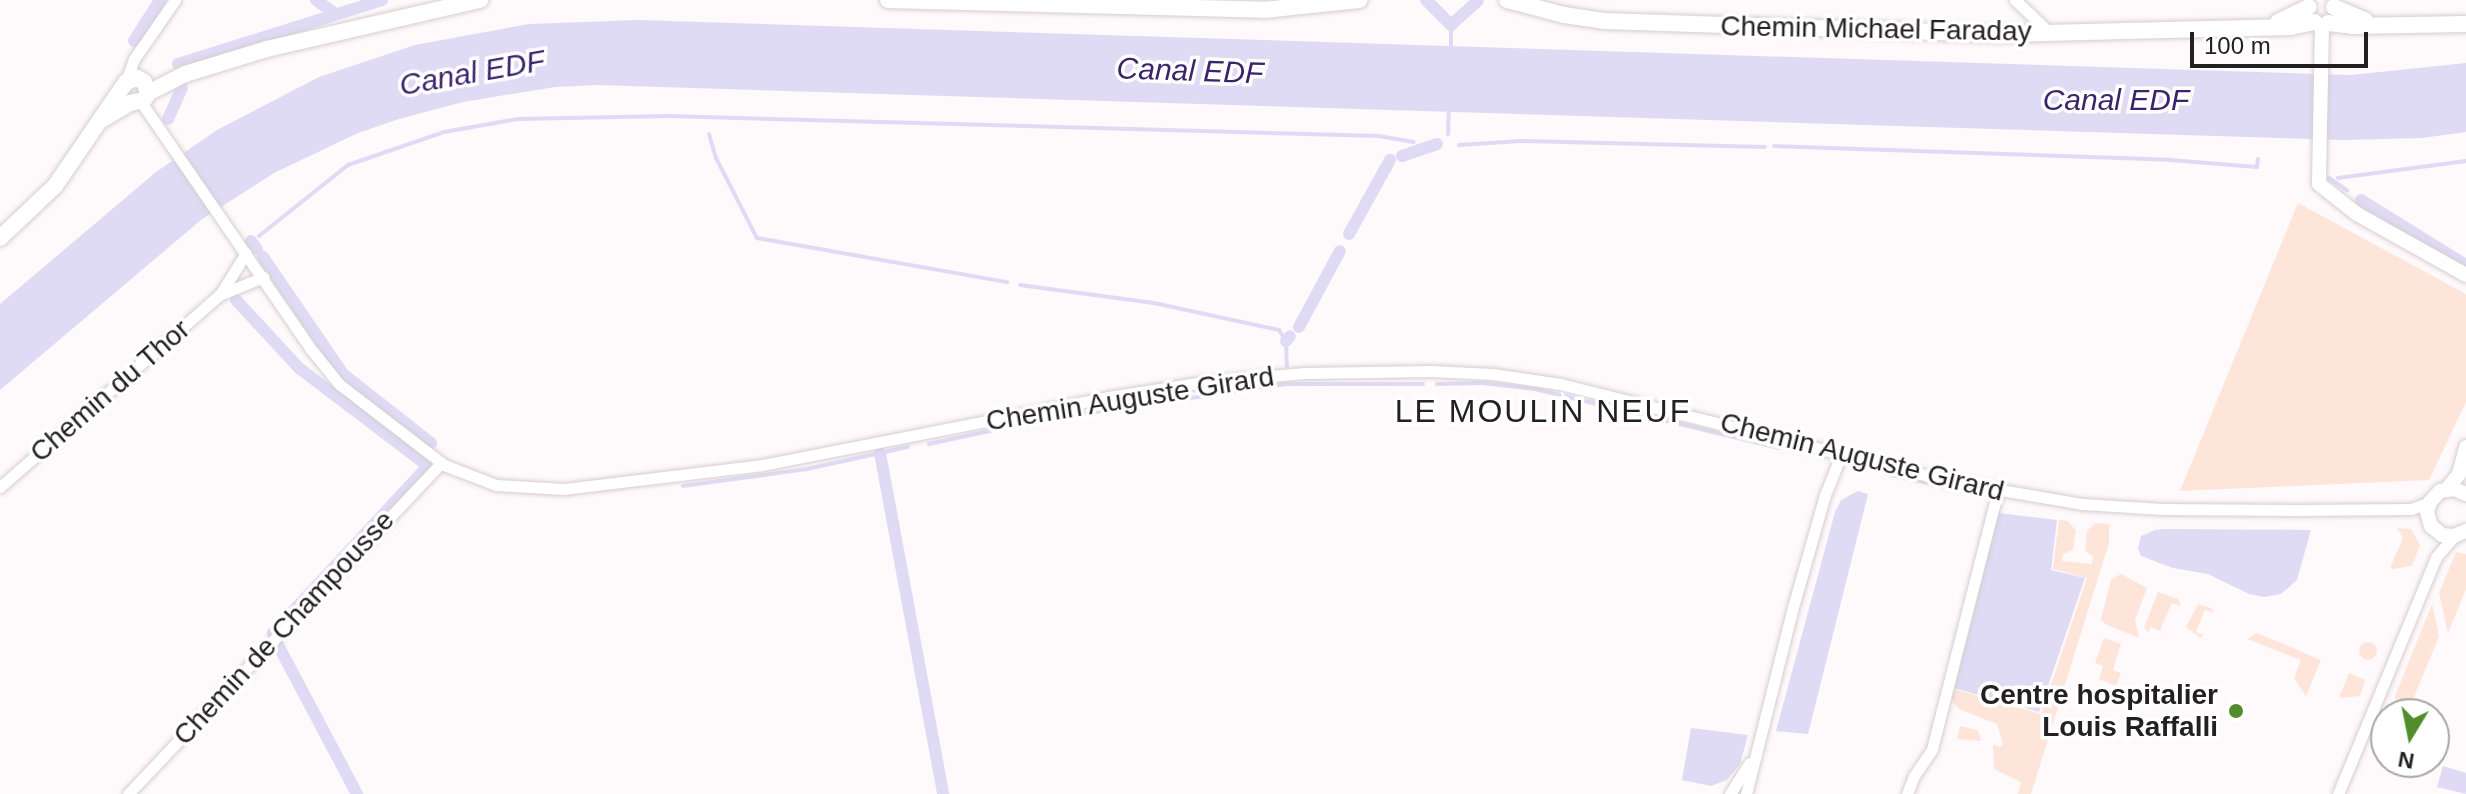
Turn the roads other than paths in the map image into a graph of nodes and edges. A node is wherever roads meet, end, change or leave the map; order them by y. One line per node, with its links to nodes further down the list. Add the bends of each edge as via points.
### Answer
1 (175, 0): 12 (street, via 142,49)
2 (480, 0): 12 (main road, via 267,49)
3 (888, 0): 4 (main road, via 1264,10)
4 (1359, 0)
5 (1507, 0): 11 (main road, Chemin Michael Faraday, via 1604,21)
6 (2015, 0): 11 (street)
7 (2331, 3): 8 (main road, via 2334,18); 10 (main road, via 2357,19)
8 (2318, 15): 10 (main road); 11 (main road, Chemin Michael Faraday, via 2249,27); 15 (street, via 2321,187)
9 (2466, 24): 10 (main road)
10 (2403, 25)
11 (2051, 33)
12 (135, 90): 13 (main road, via 103,119 50,192); 14 (street)
13 (0, 238)
14 (246, 253): 16 (street); 17 (street, Chemin du Thor)
15 (2466, 275)
16 (263, 277): 17 (street, Chemin du Thor); 20 (street, Chemin Auguste Girard, via 339,384)
17 (219, 295): 22 (street, Chemin du Thor)
18 (2466, 447): 21 (street)
19 (1841, 455): 20 (street, Chemin Auguste Girard, via 1560,384 1493,374 1373,371 1204,382 762,465 607,485 518,489 476,480); 24 (street, Chemin Auguste Girard); 32 (street, via 1820,511)
20 (441, 463): 33 (street, Chemin de Champousse)
21 (2459, 474): 23 (street); 25 (street)
22 (0, 487)
23 (2447, 489): 25 (street); 26 (street)
24 (1998, 491): 27 (street, Chemin Auguste Girard, via 2138,509); 36 (street, via 1932,749)
25 (2466, 494)
26 (2430, 502): 27 (street, Chemin Auguste Girard); 28 (street)
27 (2411, 509): 28 (street, Chemin Auguste Girard)
28 (2428, 518): 29 (street)
29 (2437, 532): 30 (street); 31 (street)
30 (2460, 534): 31 (street)
31 (2436, 557): 37 (street)
32 (1756, 748): 34 (street); 35 (street)
33 (128, 794)
34 (1730, 794)
35 (1746, 794)
36 (1907, 794)
37 (2338, 794)

